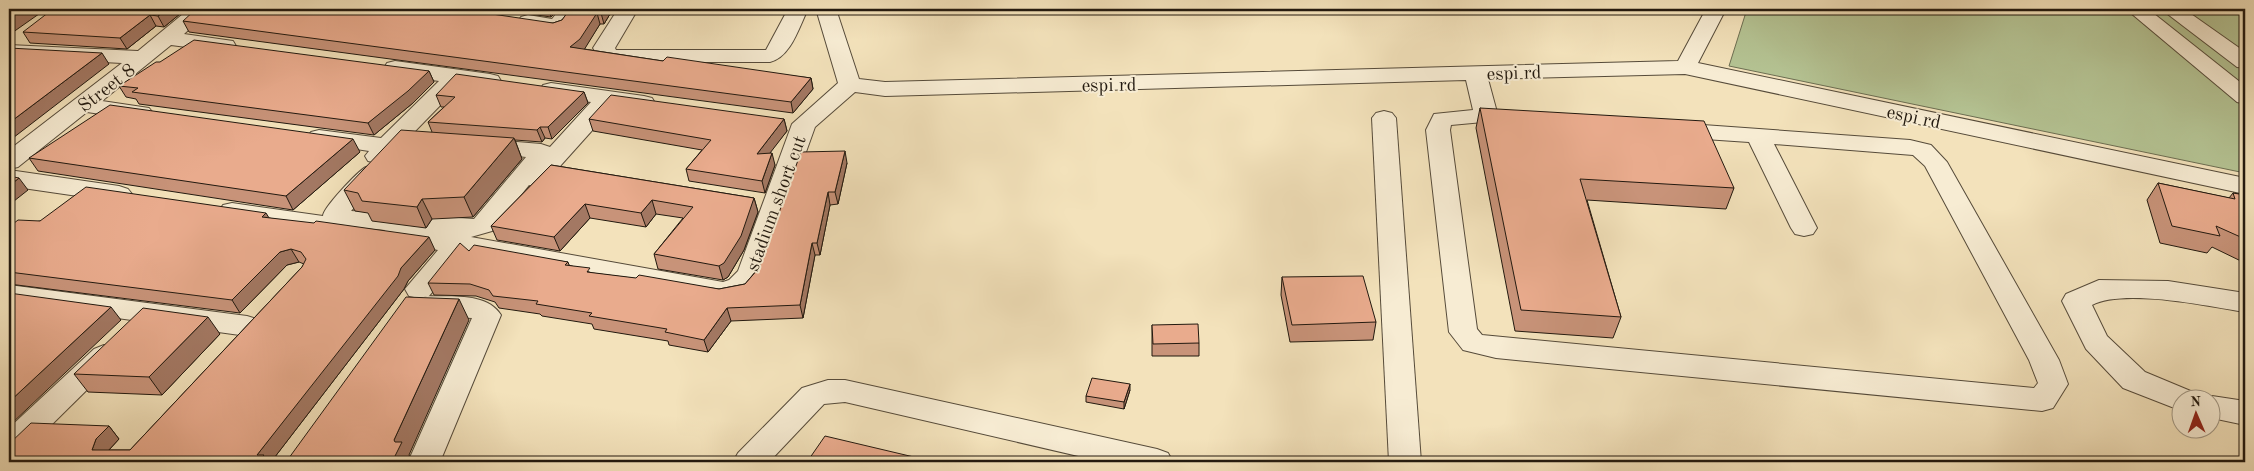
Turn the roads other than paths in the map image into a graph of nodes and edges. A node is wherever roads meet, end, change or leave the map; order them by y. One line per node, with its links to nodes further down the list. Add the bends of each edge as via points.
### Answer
1 (201, 9): 11 (street, Street 8)
2 (571, 9): 9 (street, via 557,26)
3 (628, 9): 4 (street, via 604,48 610,56 770,56 776,53)
4 (798, 9)
5 (826, 9): 20 (street)
6 (1716, 9): 17 (street)
7 (2136, 9): 21 (street)
8 (2171, 9): 15 (street)
9 (510, 19)
10 (31, 31): 13 (street)
11 (166, 38): 12 (street); 14 (street, Street 8)
12 (243, 48)
13 (9, 49): 14 (street)
14 (143, 58): 23 (street, Street 8)
15 (2245, 62)
16 (378, 66): 19 (street)
17 (1685, 67): 18 (street, espi rd); 40 (street, espi rd)
18 (1476, 74): 20 (street, espi rd, via 895,89); 26 (street)
19 (456, 76): 22 (street); 34 (street)
20 (850, 85): 45 (street, stadium short cut, via 794,123 765,202 750,274 738,288 723,291)
21 (2245, 96)
22 (608, 98): 24 (street); 36 (street)
23 (83, 105): 25 (street); 33 (street, Street 8)
24 (667, 106)
25 (161, 116)
26 (1486, 116): 28 (street); 32 (street, via 1442,119 1438,130 1463,332 1473,343 1496,348 2042,400 2053,384 2044,360 1936,162 1922,150 1910,147)
27 (1384, 118): 57 (street)
28 (1515, 118)
29 (1651, 128): 32 (street)
30 (9, 134): 33 (street)
31 (298, 134): 34 (street)
32 (1758, 136): 44 (street)
33 (40, 137): 37 (street, Street 8)
34 (402, 142): 36 (street, via 336,212 336,218 478,227 541,154); 43 (street)
35 (462, 144): 36 (street)
36 (548, 157): 38 (street); 45 (street)
37 (9, 162)
38 (573, 173)
39 (9, 178): 41 (street)
40 (2245, 186)
41 (146, 198)
42 (204, 207): 43 (street)
43 (312, 223): 45 (street)
44 (1804, 228)
45 (466, 245): 54 (street, via 412,301 475,308 488,315)
46 (10, 295): 48 (street)
47 (2245, 302): 50 (street, via 2168,290 2099,289 2076,301 2096,342 2134,380)
48 (150, 312): 49 (street, via 256,316); 53 (street)
49 (226, 348)
50 (2172, 396)
51 (2222, 409): 52 (street)
52 (2245, 413)
53 (9, 447)
54 (424, 462)
55 (749, 462): 56 (street, via 813,396 828,391 846,391)
56 (1157, 462)
57 (1405, 462)

